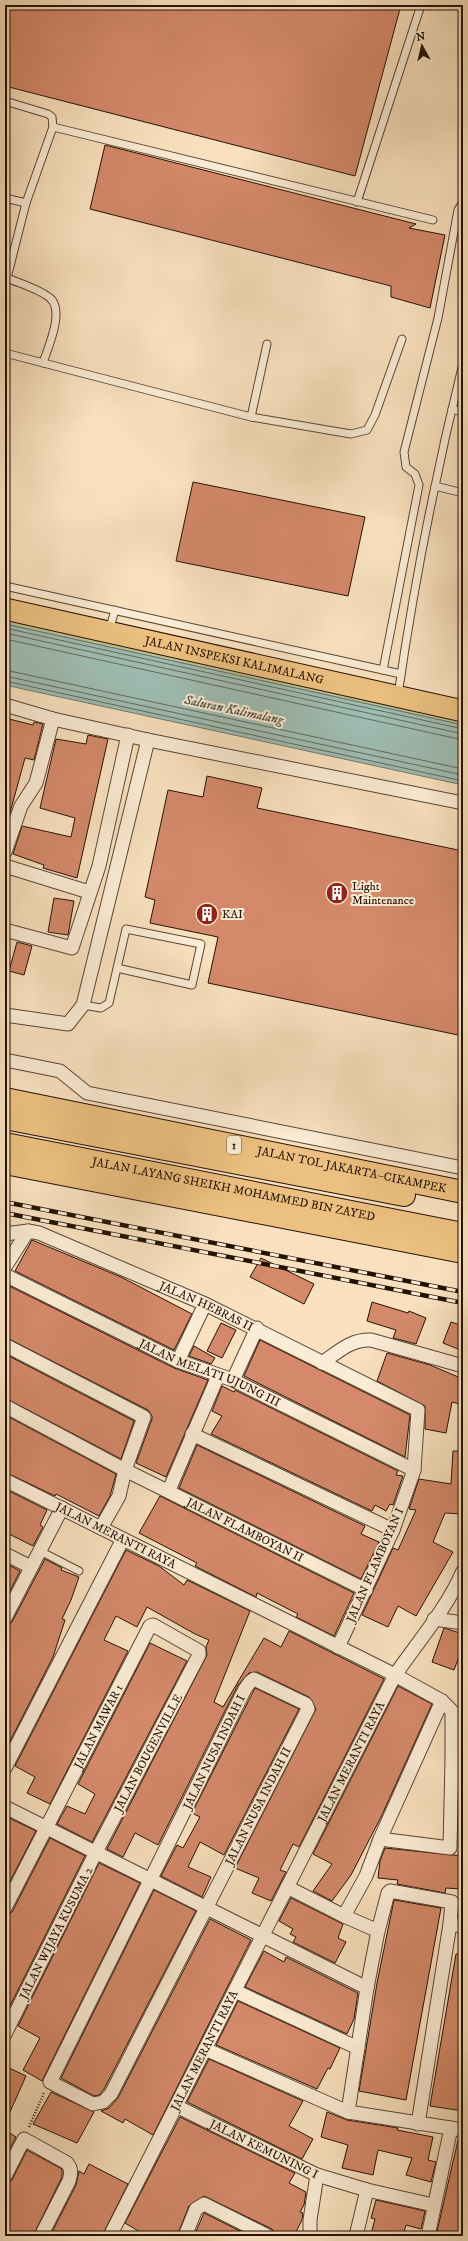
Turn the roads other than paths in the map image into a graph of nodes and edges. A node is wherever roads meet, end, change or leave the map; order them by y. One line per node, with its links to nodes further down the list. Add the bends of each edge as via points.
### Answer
1 (421, 5): 5 (lane)
2 (5, 101): 3 (lane, via 48,114 52,117)
3 (53, 127): 5 (lane); 7 (lane)
4 (5, 198): 7 (lane)
5 (357, 202): 8 (lane)
6 (463, 202): 25 (lane, via 458,210 438,318 404,452 406,467 415,474 420,485)
7 (26, 203): 9 (lane)
8 (434, 220)
9 (7, 278): 10 (lane); 14 (lane, via 53,301 57,317)
10 (5, 286)
11 (402, 340): 18 (lane, via 375,415 367,430 351,434)
12 (267, 344): 18 (lane)
13 (5, 353): 14 (lane)
14 (43, 363): 18 (lane)
15 (463, 364): 16 (lane)
16 (452, 409): 17 (lane); 19 (lane)
17 (463, 412)
18 (251, 418)
19 (435, 486): 20 (lane); 26 (lane)
20 (463, 493)
21 (5, 586): 23 (lane)
22 (5, 609): 24 (main road, JALAN INSPEKSI KALIMALANG)
23 (116, 610): 24 (lane); 25 (lane)
24 (109, 631): 27 (main road, JALAN INSPEKSI KALIMALANG)
25 (383, 670): 26 (lane)
26 (401, 674): 27 (lane)
27 (398, 696): 29 (main road, JALAN INSPEKSI KALIMALANG)
28 (5, 705): 30 (street)
29 (463, 711)
30 (54, 719): 31 (street); 34 (street, via 36,783 21,806)
31 (128, 735): 32 (street); 36 (street, via 99,866)
32 (148, 740): 33 (street); 39 (street)
33 (463, 803)
34 (5, 852)
35 (5, 866): 36 (street)
36 (89, 892): 37 (street, via 72,948)
37 (5, 930)
38 (117, 968): 38 (lane, via 126,929 200,944 192,985); 39 (lane, via 109,1003 101,1008)
39 (83, 1005): 40 (street, via 68,1024)
40 (5, 1015)
41 (5, 1060): 46 (street, via 60,1071 87,1093)
42 (5, 1099): 47 (highway, JALAN TOL JAKARTA–CIKAMPEK / 1)
43 (5, 1118): 48 (highway, 1)
44 (5, 1144): 51 (highway, JALAN LAYANG SHEIKH MOHAMMED BIN ZAYED)
45 (5, 1163): 52 (highway)
46 (463, 1168)
47 (463, 1192)
48 (463, 1207)
49 (28, 1231): 50 (street); 53 (street); 55 (street, JALAN HEBRAS II, via 39,1233)
50 (5, 1234)
51 (463, 1234)
52 (463, 1252)
53 (5, 1267)
54 (5, 1275): 58 (street, JALAN MELATI UJUNG III)
55 (205, 1304): 56 (street, JALAN HEBRAS II); 58 (street)
56 (257, 1328): 59 (street, JALAN HEBRAS II); 62 (street)
57 (5, 1344): 66 (street, via 144,1417)
58 (178, 1361): 61 (street, JALAN MELATI UJUNG III)
59 (322, 1363): 60 (street, via 354,1341 367,1340); 64 (street, JALAN HEBRAS II)
60 (463, 1366)
61 (218, 1376): 62 (street, JALAN MELATI UJUNG III); 65 (street)
62 (233, 1380): 67 (street, JALAN MELATI UJUNG III)
63 (5, 1406): 66 (street, JALAN FLAMBOYAN II)
64 (418, 1410): 67 (street, JALAN FLAMBOYAN I)
65 (192, 1434): 69 (street); 72 (street)
66 (125, 1470): 69 (street, JALAN FLAMBOYAN II); 71 (street, via 119,1496)
67 (414, 1470): 72 (street, JALAN FLAMBOYAN I)
68 (5, 1480): 70 (street, JALAN MERANTI RAYA)
69 (169, 1490): 79 (street, JALAN FLAMBOYAN II)
70 (62, 1508): 71 (street, JALAN MERANTI RAYA); 74 (street)
71 (101, 1528): 73 (street, JALAN MERANTI RAYA)
72 (393, 1530): 79 (street, JALAN FLAMBOYAN I)
73 (123, 1539): 84 (street, JALAN MERANTI RAYA); 89 (street)
74 (40, 1551): 76 (street); 77 (lane)
75 (5, 1554): 76 (street)
76 (32, 1567): 80 (street)
77 (79, 1571)
78 (463, 1571): 81 (street)
79 (366, 1590): 84 (street, JALAN FLAMBOYAN I)
80 (5, 1618)
81 (434, 1619): 82 (street); 85 (street)
82 (463, 1623)
83 (150, 1626): 91 (street, JALAN MAWAR 1); 93 (street, JALAN BOUGENVILLE, via 154,1625 199,1651 200,1654)
84 (338, 1647): 85 (street, JALAN MERANTI RAYA)
85 (395, 1675): 86 (street); 95 (street, JALAN MERANTI RAYA)
86 (442, 1701): 88 (street, via 452,1711); 92 (street)
87 (306, 1704): 94 (street, JALAN NUSA INDAH I, via 258,1680 250,1682); 96 (street, JALAN NUSA INDAH II, via 308,1709)
88 (457, 1759): 92 (street, via 450,1848)
89 (5, 1768)
90 (5, 1807): 91 (street)
91 (46, 1828): 93 (street); 97 (street, JALAN MAWAR 1)
92 (380, 1839): 98 (street, via 366,1876)
93 (96, 1852): 94 (street); 104 (street, JALAN WIJAYA KUSUMA 2)
94 (151, 1880): 96 (street); 107 (street, JALAN NUSA INDAH I)
95 (287, 1888): 98 (street); 101 (street, JALAN MERANTI RAYA)
96 (206, 1907): 101 (street); 107 (street, JALAN NUSA INDAH II, via 111,2094 103,2102 93,2104)
97 (5, 1908)
98 (344, 1916): 100 (street)
99 (456, 1925): 100 (street, via 452,1902 394,1890 388,1893); 110 (street)
100 (378, 1931): 102 (street)
101 (263, 1935): 102 (street); 103 (street, JALAN MERANTI RAYA)
102 (367, 1988): 105 (street)
103 (235, 1991): 105 (street); 106 (street, JALAN MERANTI RAYA)
104 (5, 2034)
105 (358, 2048): 109 (street)
106 (205, 2049): 108 (street, JALAN MERANTI RAYA); 109 (street)
107 (50, 2082)
108 (176, 2106): 112 (street, JALAN KEMUNING I); 117 (street, JALAN MERANTI RAYA)
109 (348, 2112): 110 (street)
110 (418, 2124): 111 (street)
111 (457, 2129): 115 (street)
112 (317, 2175): 114 (street); 120 (street, JALAN KEMUNING I)
113 (5, 2176): 116 (street, via 24,2139 67,2162 72,2172 69,2181)
114 (367, 2190): 115 (street); 121 (street)
115 (433, 2205): 122 (street)
116 (41, 2236)
117 (110, 2236)
118 (185, 2236): 119 (street, via 196,2209 204,2204)
119 (268, 2236)
120 (310, 2236)
121 (356, 2236)
122 (428, 2236)

